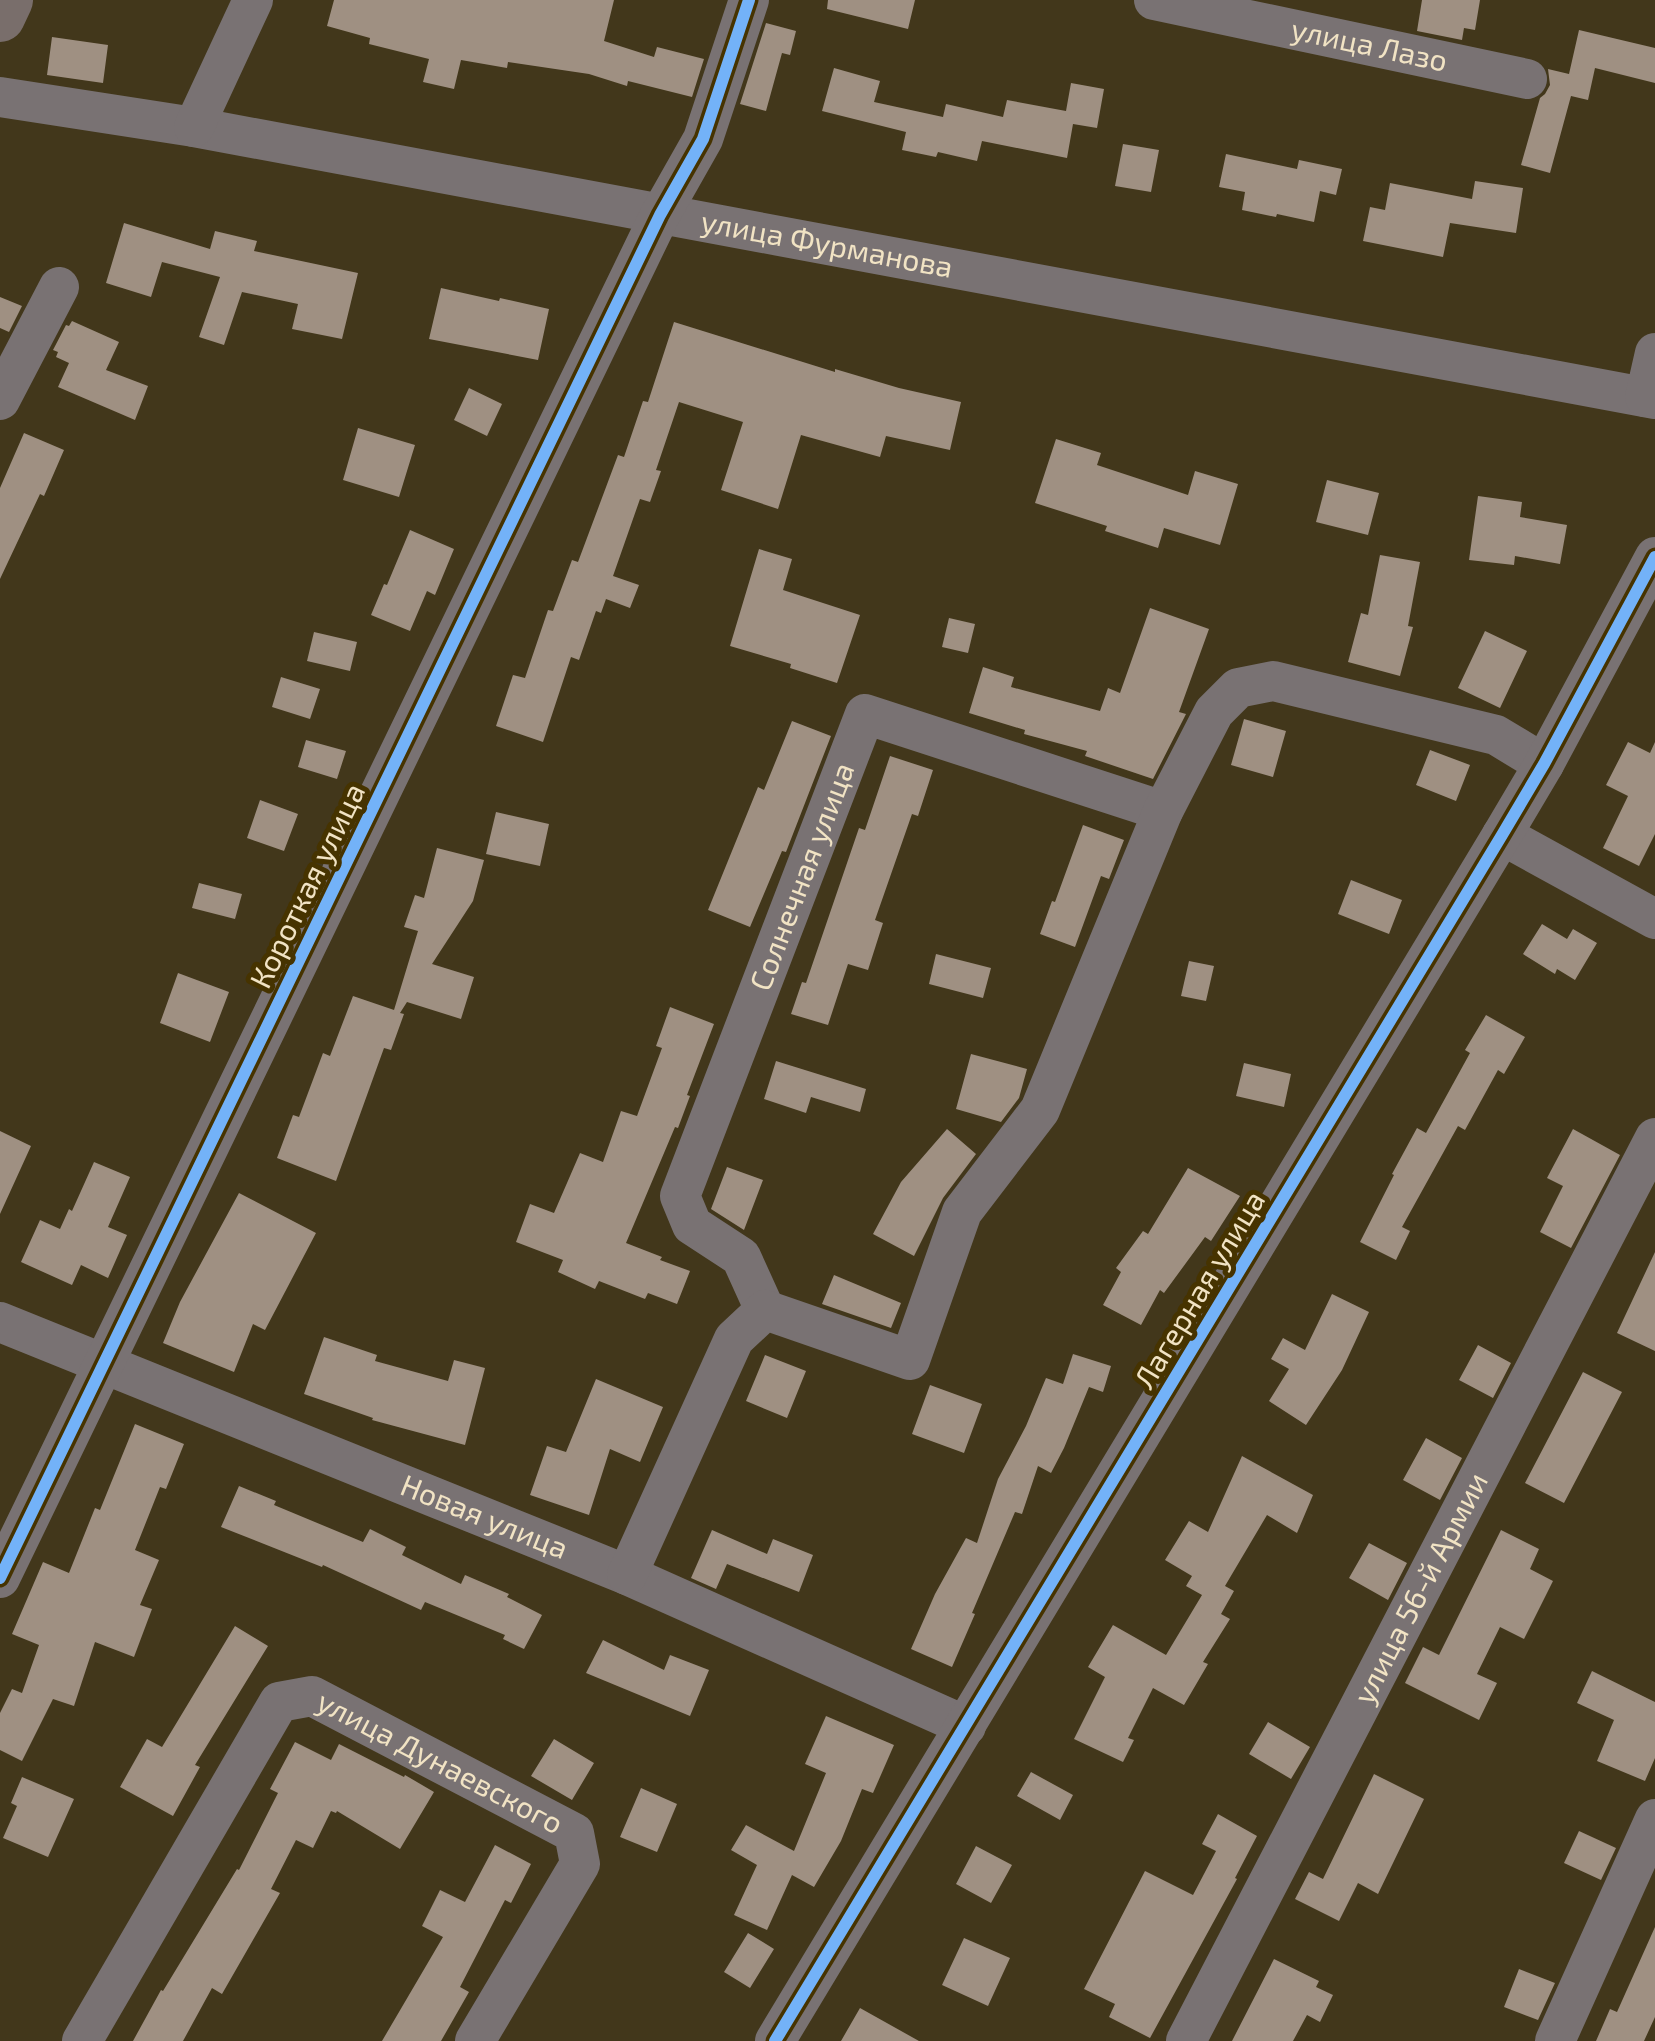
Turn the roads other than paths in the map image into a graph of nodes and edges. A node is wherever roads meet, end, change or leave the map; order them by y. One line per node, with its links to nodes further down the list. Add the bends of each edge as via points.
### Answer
1 (8, 0): 5 (main road)
2 (254, 0): 8 (street)
3 (749, 0): 9 (street, Короткая улица, via 703,139)
4 (1154, 0): 6 (street, улица Лазо)
5 (0, 17)
6 (1527, 78)
7 (0, 97): 8 (street, улица Фурманова)
8 (194, 127): 9 (street, улица Фурманова)
9 (660, 215): 12 (street, улица Фурманова); 22 (street, Короткая улица)
10 (60, 287): 13 (street)
11 (1655, 353): 12 (street)
12 (1650, 398)
13 (0, 400)
14 (1655, 557): 15 (street, Лагерная улица)
15 (1544, 764): 16 (street, via 1496,735 1273,681 1238,688 1214,712); 17 (street, Лагерная улица)
16 (1163, 811): 20 (street, via 1040,1110 962,1212 910,1360); 20 (street, Солнечная улица, via 865,714 680,1196 692,1224 741,1256)
17 (1502, 835): 18 (street); 25 (street, Лагерная улица)
18 (1655, 919)
19 (1655, 1138): 30 (street, улица 56-й Армии)
20 (764, 1310): 23 (street, via 734,1338)
21 (0, 1322): 22 (street, Новая улица)
22 (105, 1365): 23 (street, Новая улица); 24 (street, Короткая улица)
23 (627, 1575): 25 (street, Новая улица)
24 (0, 1578)
25 (966, 1726): 29 (street, Лагерная улица)
26 (1655, 1819): 31 (street)
27 (82, 2041): 28 (street, улица Дунаевского, via 279,1702 312,1696 574,1834 580,1864)
28 (474, 2041)
29 (775, 2041)
30 (1186, 2041)
31 (1555, 2041)

